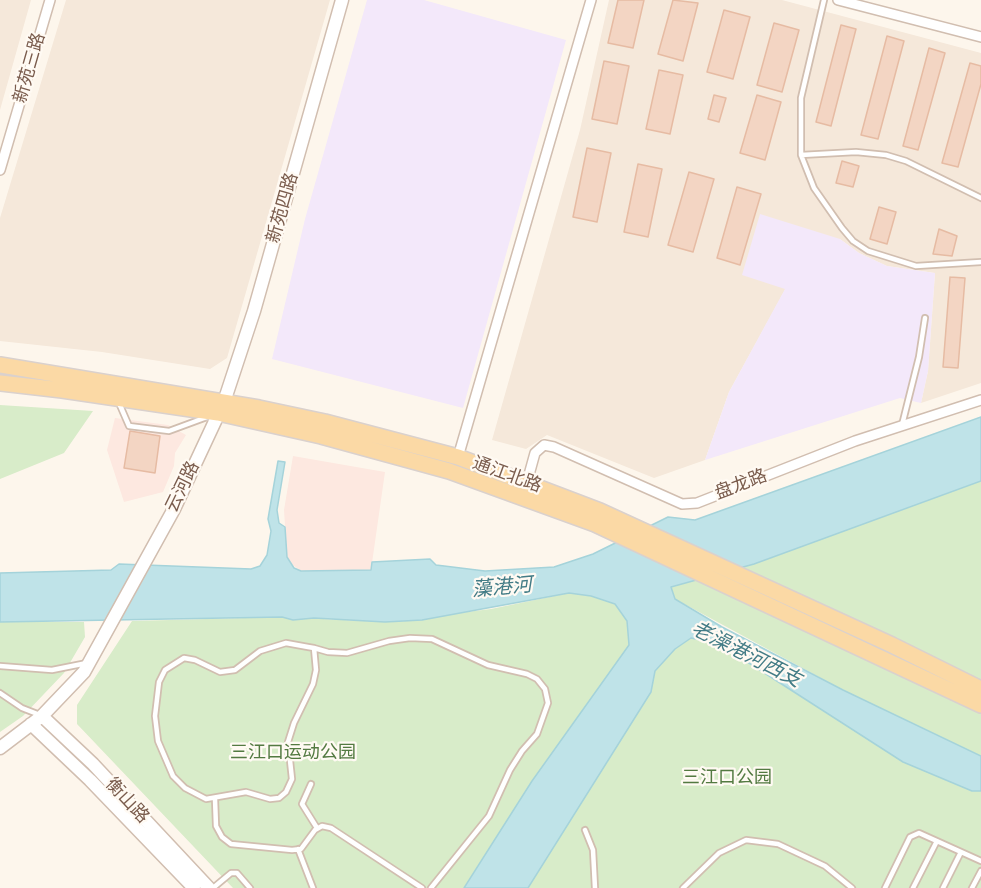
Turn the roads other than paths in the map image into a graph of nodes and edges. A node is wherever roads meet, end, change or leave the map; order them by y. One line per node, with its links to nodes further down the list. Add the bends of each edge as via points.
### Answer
1 (50, 0): 8 (street, 新苑三路)
2 (342, 0): 16 (street, 新苑四路, via 254,311)
3 (591, 0): 18 (street)
4 (825, 0): 7 (lane, via 801,98)
5 (838, 0): 6 (street)
6 (981, 37)
7 (801, 155): 9 (lane, via 886,155); 10 (lane, via 814,188 853,240 868,250 916,266)
8 (0, 170)
9 (981, 198)
10 (981, 262)
11 (925, 318): 17 (lane)
12 (0, 365): 16 (main road, 通江北路)
13 (0, 383): 14 (main road, 通江北路)
14 (116, 398): 16 (main road, 通江北路); 16 (lane, via 129,426 169,431)
15 (981, 400): 17 (street, 盘龙路)
16 (221, 407): 18 (main road, 通江北路, via 325,422); 21 (street, 云河路, via 174,509); 25 (main road, 通江北路, via 522,495 713,578)
17 (903, 425): 19 (street, 盘龙路, via 697,503 682,504 544,445 535,453)
18 (458, 457): 19 (main road, 通江北路)
19 (527, 482): 23 (main road, 通江北路, via 629,524)
20 (314, 648): 30 (lane, via 314,684 288,742 292,779 286,792 270,799 246,792); 30 (lane, via 272,645 235,670 220,672 184,658 165,670 159,682 155,716 164,760 185,788 206,799); 43 (lane, via 347,653 410,638 432,639 488,665 527,674 546,689 548,703 537,734 510,770 489,816)
21 (90, 663): 22 (lane, via 52,670); 26 (street)
22 (0, 666)
23 (981, 689)
24 (0, 693): 26 (lane)
25 (981, 705)
26 (42, 716): 27 (street); 39 (street, 衡山路)
27 (31, 724): 28 (street); 38 (street, 衡山路)
28 (0, 748)
29 (311, 784): 31 (lane, via 302,804)
30 (215, 799): 34 (lane, via 216,826 231,844)
31 (317, 828): 34 (lane); 42 (lane, via 331,828)
32 (585, 830): 44 (lane, via 593,850)
33 (937, 841): 35 (lane); 47 (lane, via 919,832 910,837); 48 (lane)
34 (298, 849): 41 (lane)
35 (961, 852): 36 (lane); 49 (lane)
36 (981, 861)
37 (981, 871): 50 (lane)
38 (194, 888)
39 (211, 888): 40 (lane, via 237,873)
40 (250, 888)
41 (313, 888)
42 (422, 888)
43 (431, 888)
44 (595, 888)
45 (683, 888): 46 (lane, via 719,853 746,840 778,844 825,866)
46 (852, 888)
47 (885, 888)
48 (913, 888)
49 (943, 888)
50 (972, 888)

